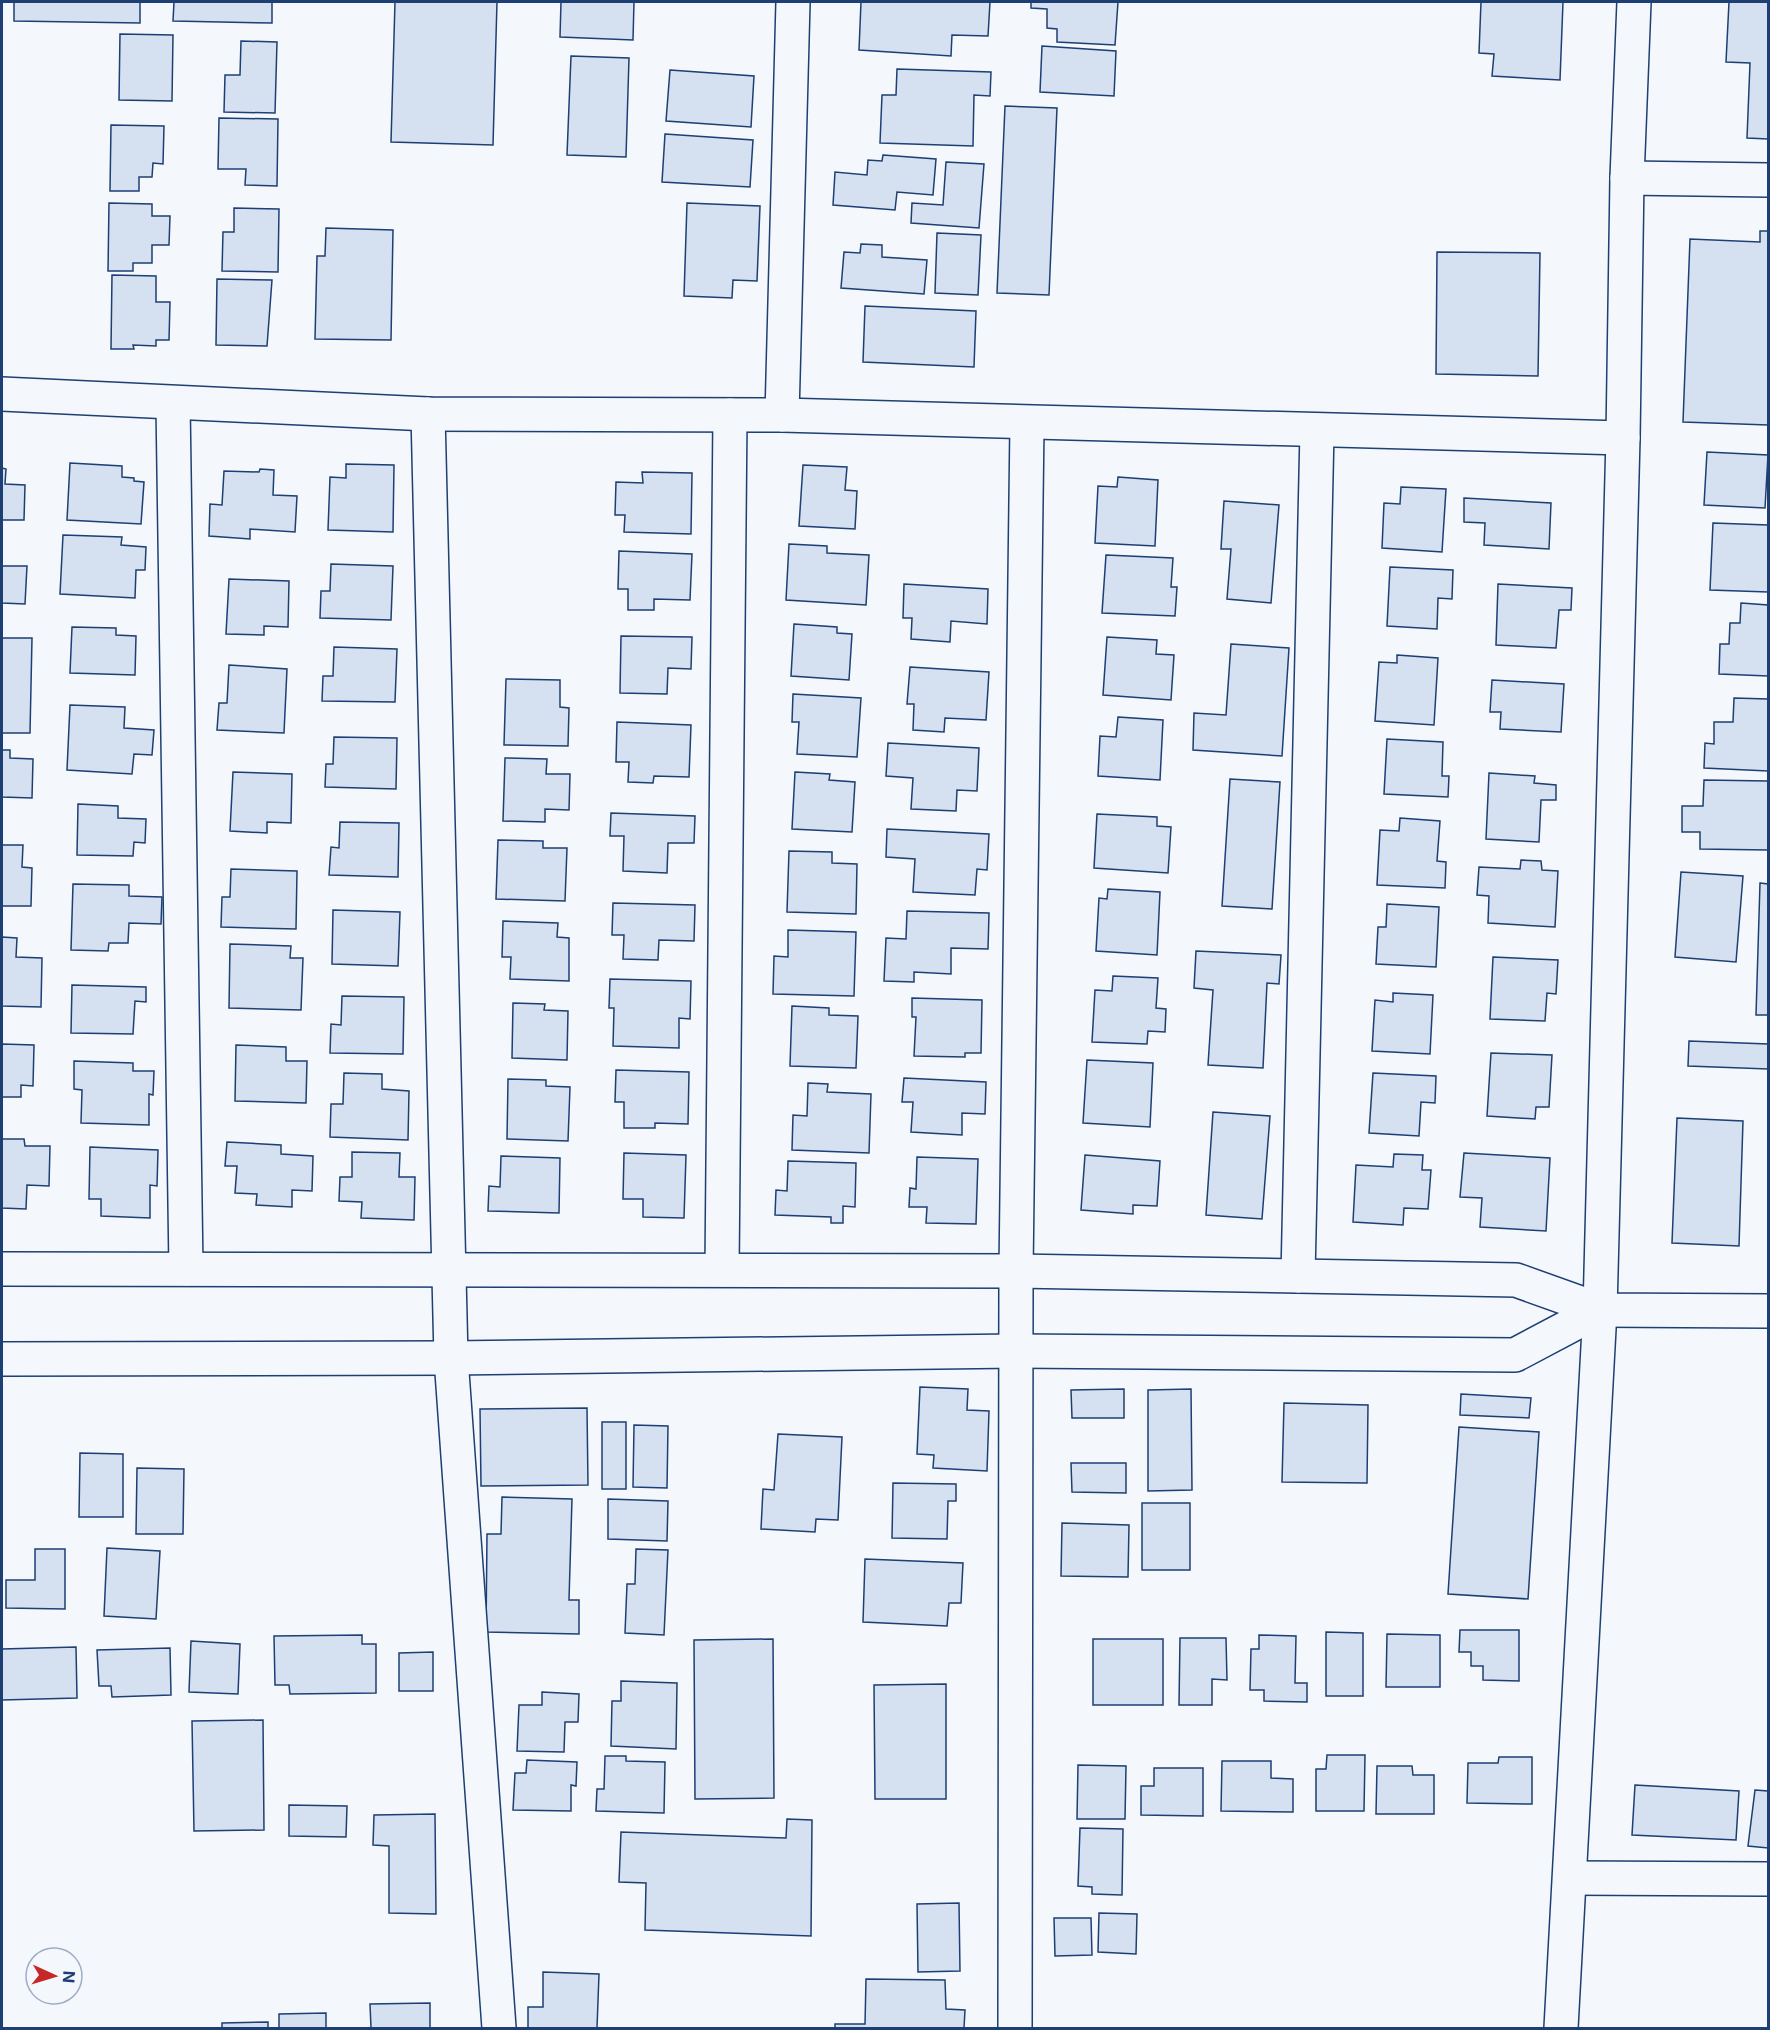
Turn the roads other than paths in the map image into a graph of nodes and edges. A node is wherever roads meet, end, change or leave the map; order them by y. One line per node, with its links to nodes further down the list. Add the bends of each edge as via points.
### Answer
1 (793, 2): 9 (street)
2 (1634, 2): 3 (street)
3 (1627, 178): 4 (street); 12 (street)
4 (1768, 180)
5 (2, 394): 6 (street)
6 (172, 404): 7 (street); 15 (street)
7 (428, 414): 8 (street); 13 (street)
8 (730, 415): 9 (street); 16 (street)
9 (782, 415): 10 (street)
10 (1027, 424): 11 (street); 17 (street)
11 (1317, 431): 12 (street); 18 (street)
12 (1623, 438): 19 (street)
13 (449, 1268): 15 (street); 16 (street); 22 (street)
14 (2, 1269): 15 (street)
15 (186, 1269)
16 (722, 1270): 17 (street)
17 (1016, 1271): 18 (street); 21 (street)
18 (1298, 1276): 19 (street, via 1516,1280)
19 (1600, 1310): 20 (street); 21 (street, via 1515,1355); 24 (street)
20 (1768, 1311)
21 (1016, 1351): 22 (street); 27 (street)
22 (451, 1358): 23 (street); 26 (street)
23 (2, 1359)
24 (1570, 1878): 25 (street); 28 (street)
25 (1768, 1879)
26 (499, 2028)
27 (1015, 2028)
28 (1561, 2028)

